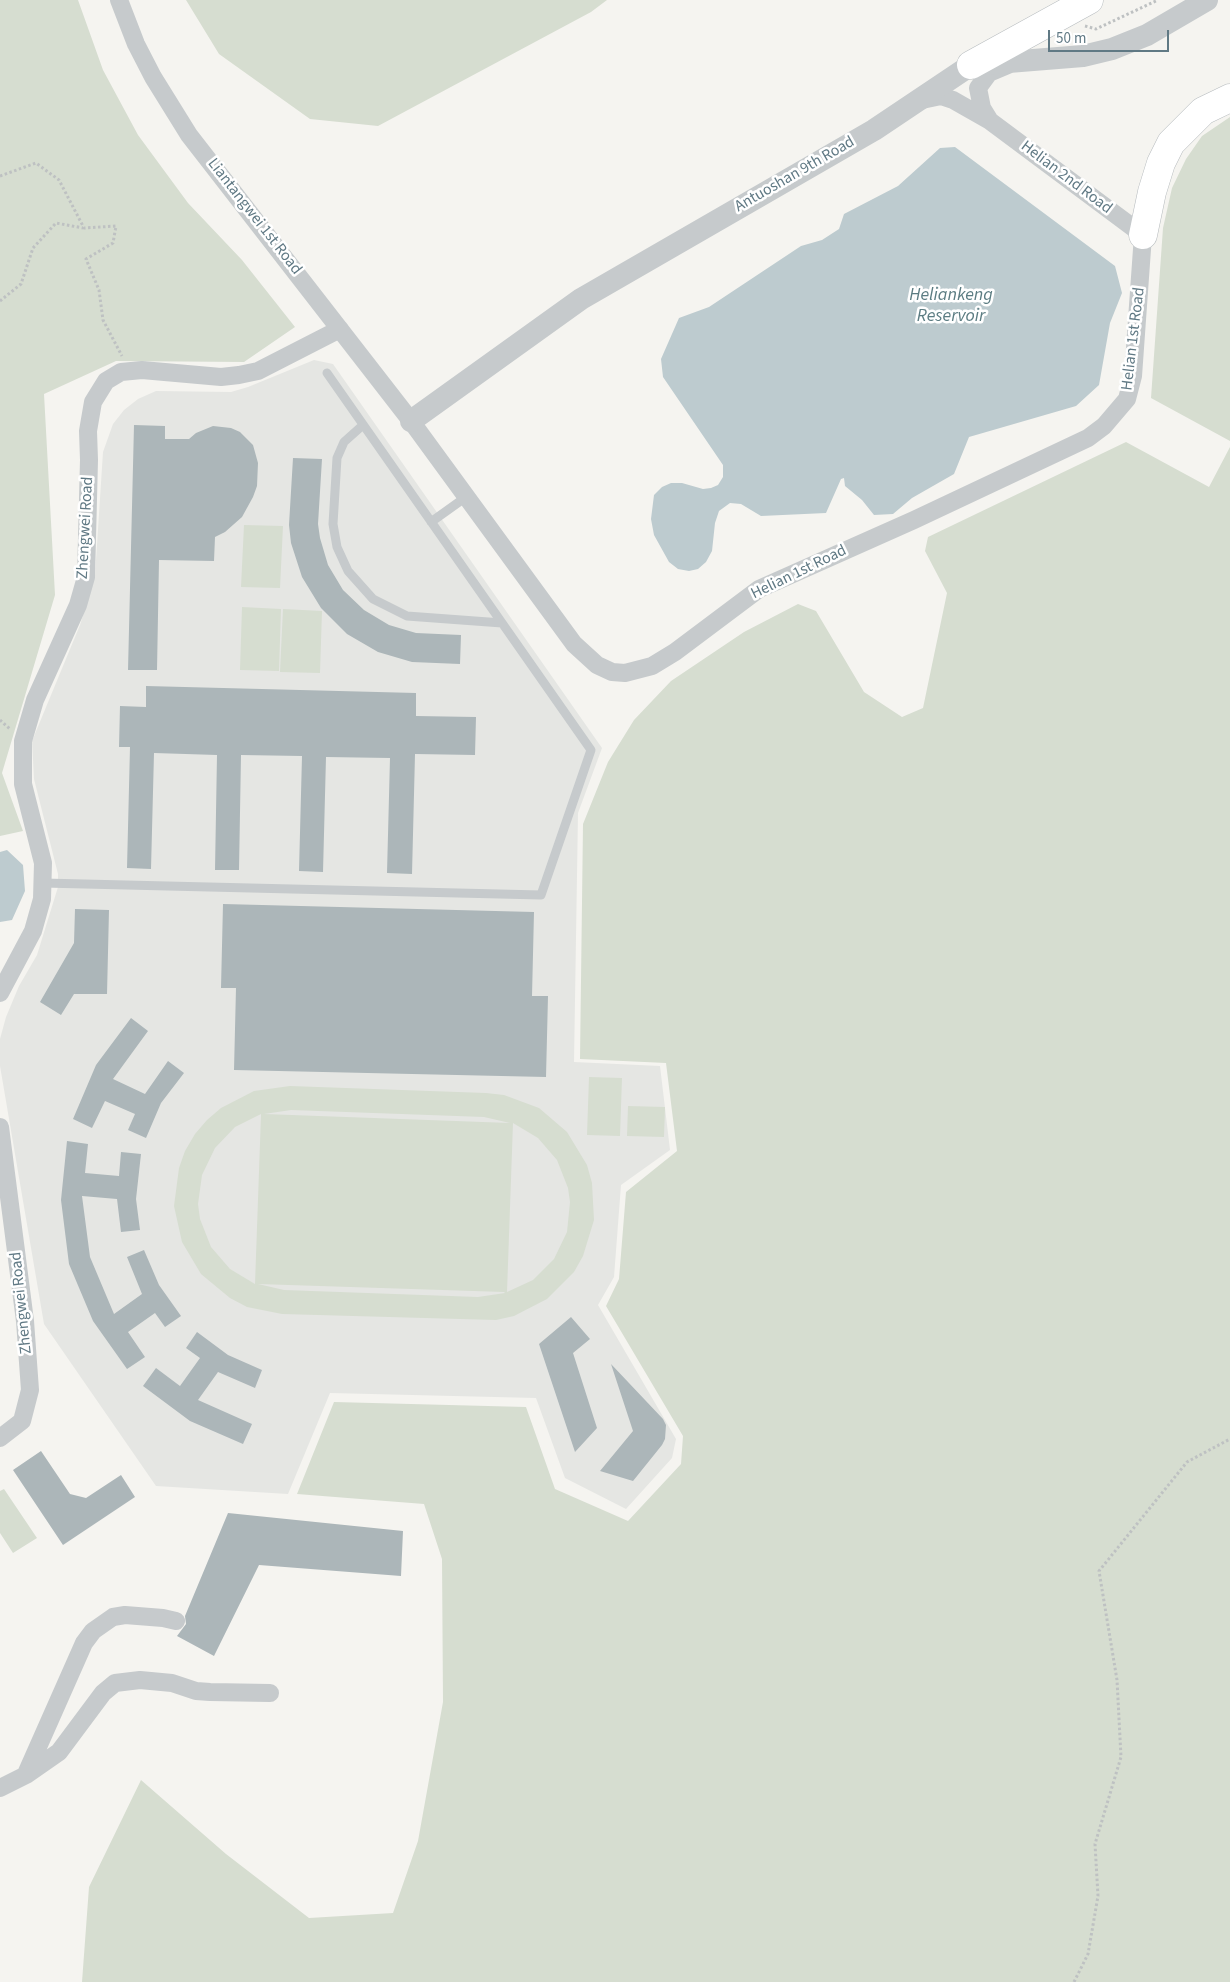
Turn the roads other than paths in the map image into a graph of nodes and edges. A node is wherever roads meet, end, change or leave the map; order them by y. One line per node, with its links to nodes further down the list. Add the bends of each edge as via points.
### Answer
1 (119, 0): 10 (street, Liantangwei 1st Road, via 136,44 170,106)
2 (1089, 0): 5 (main road)
3 (1207, 0): 4 (street, via 1147,35 1112,49 1083,56)
4 (1018, 61): 5 (street); 8 (street, Helian 2nd Road, via 989,73 978,88)
5 (971, 65): 7 (street, Antuoshan 9th Road)
6 (1230, 98): 9 (main road, via 1203,111 1172,143 1154,184)
7 (922, 100): 8 (street, Helian 2nd Road, via 941,96); 12 (street, Antuoshan 9th Road, via 581,299)
8 (990, 121): 9 (street, Helian 2nd Road)
9 (1143, 235): 14 (street, Helian 1st Road, via 1133,376 1127,399 1104,426 1088,438 932,512 759,589 652,666 625,673 612,672 585,655)
10 (340, 329): 12 (street, Liantangwei 1st Road); 17 (street, Zhengwei Road, via 258,371 239,375 221,377 142,370 121,372 106,381 92,402 88,430 86,577 78,606 34,700 23,741 23,784 39,844)
11 (327, 373): 13 (lane)
12 (411, 421): 14 (street, Helian 1st Road)
13 (364, 426): 15 (lane); 16 (lane, via 344,442 337,458 333,524 337,547 348,571 373,599 406,616)
14 (466, 497): 15 (lane)
15 (431, 522): 16 (lane)
16 (502, 623): 17 (lane, via 591,750 541,895)
17 (44, 883): 18 (street, Zhengwei Road, via 33,931)
18 (0, 993)
19 (0, 1127): 20 (street, Zhengwei Road, via 26,1321 30,1390 22,1422)
20 (0, 1438)
21 (176, 1621): 23 (street, via 125,1614 113,1617 93,1631 84,1643)
22 (270, 1693): 23 (street, via 196,1691 172,1683 140,1680 115,1683 102,1693 58,1752)
23 (26, 1775): 24 (street)
24 (0, 1788)

